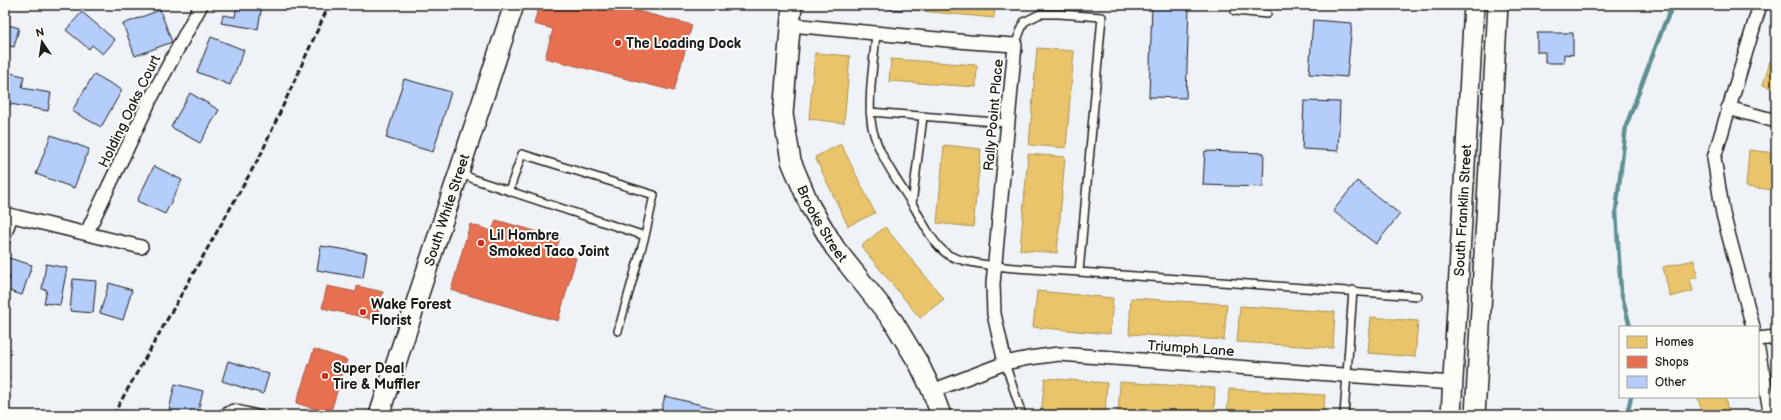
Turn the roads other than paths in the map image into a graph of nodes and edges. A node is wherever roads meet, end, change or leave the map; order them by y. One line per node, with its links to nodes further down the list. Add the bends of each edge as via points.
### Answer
1 (201, 5): 21 (street, Holding Oaks Court, via 150,100)
2 (514, 5): 17 (street, South White Street)
3 (792, 5): 9 (street, Brooks Street)
4 (1474, 5): 36 (street, South Franklin Street)
5 (1498, 5): 45 (street, South Franklin Street)
6 (1760, 5): 12 (street)
7 (1235, 11): 8 (lane)
8 (1267, 14)
9 (791, 25): 10 (street, Rally Pooint Place); 37 (street, Brooks Street, via 783,114 792,161 810,206 835,248 893,321)
10 (876, 33): 11 (street, Rally Pooint Place); 13 (lane)
11 (1015, 45): 16 (street, Rally Pooint Place); 26 (lane, via 1024,22 1040,14 1102,17)
12 (1728, 108): 15 (street); 29 (street, via 1714,158 1723,214)
13 (870, 112): 14 (lane); 19 (lane, via 872,128 886,165)
14 (923, 117): 16 (lane); 19 (lane)
15 (1776, 121)
16 (1008, 123): 25 (street, Rally Pooint Place)
17 (459, 173): 18 (lane); 40 (street, South White Street)
18 (509, 191): 22 (lane); 22 (lane, via 522,154 654,195)
19 (912, 204): 25 (lane, via 934,239 948,254)
20 (9, 215): 21 (street); 23 (lane)
21 (87, 232): 24 (street)
22 (645, 236): 30 (lane)
23 (5, 243)
24 (141, 247)
25 (994, 266): 26 (lane); 34 (street, Rally Pooint Place, via 994,314)
26 (1078, 272): 27 (lane)
27 (1353, 290): 28 (lane); 35 (lane)
28 (1418, 296)
29 (1753, 326)
30 (618, 330)
31 (1776, 337): 32 (street)
32 (1759, 339)
33 (1759, 355): 46 (street)
34 (1005, 363): 35 (street, Triumph Lane, via 1059,354); 37 (street, Triumph Lane); 42 (lane)
35 (1347, 376): 36 (street, Triumph Lane); 43 (lane)
36 (1453, 383): 44 (street, South Franklin Street)
37 (932, 391): 41 (street, Brooks Street)
38 (220, 415): 39 (lane, via 233,408)
39 (261, 415)
40 (379, 415)
41 (941, 415)
42 (1022, 415)
43 (1344, 415)
44 (1451, 415)
45 (1476, 415)
46 (1771, 415)

